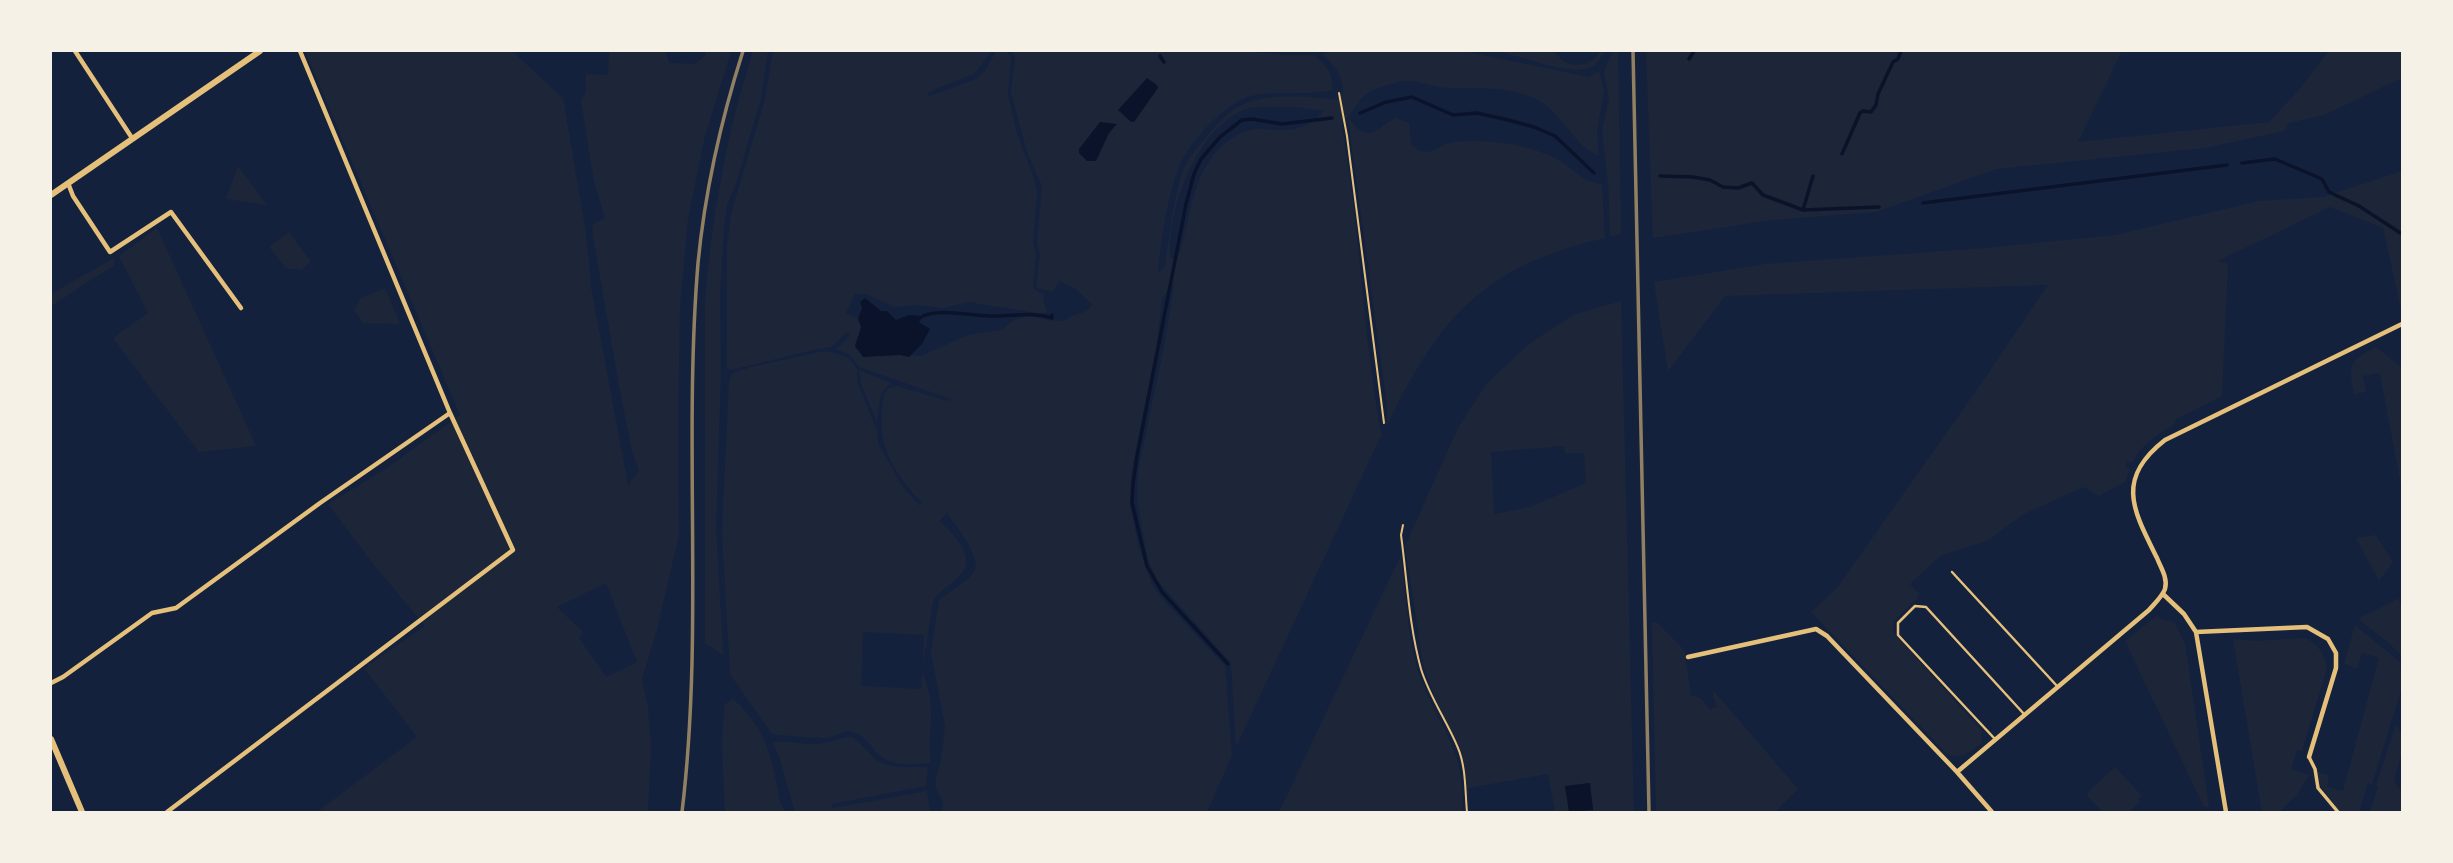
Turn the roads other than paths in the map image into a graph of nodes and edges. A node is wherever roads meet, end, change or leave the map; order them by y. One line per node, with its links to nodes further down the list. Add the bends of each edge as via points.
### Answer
1 (75, 51): 4 (street)
2 (260, 51): 4 (street)
3 (300, 51): 9 (street)
4 (132, 138): 5 (street)
5 (68, 183): 6 (street); 7 (street, via 110,252 171,212)
6 (51, 195)
7 (240, 308)
8 (2402, 324): 11 (street, via 2165,440 2148,455 2134,476 2133,494 2166,580)
9 (450, 413): 14 (street, via 176,608 152,613); 22 (street, via 513,550)
10 (1952, 572): 15 (lane)
11 (2163, 593): 12 (street); 15 (street)
12 (2196, 632): 19 (street, via 2297,626 2328,639 2336,653 2336,668); 24 (street)
13 (1688, 657): 20 (street, via 1816,629)
14 (51, 682)
15 (2057, 686): 16 (street)
16 (2024, 714): 17 (street); 17 (lane, via 1926,607 1916,606 1898,623 1898,635)
17 (1994, 738): 20 (street)
18 (51, 739): 21 (street)
19 (2309, 757): 25 (street, via 2318,788)
20 (1957, 772): 23 (street)
21 (82, 812)
22 (167, 812)
23 (1992, 812)
24 (2226, 812)
25 (2338, 812)

